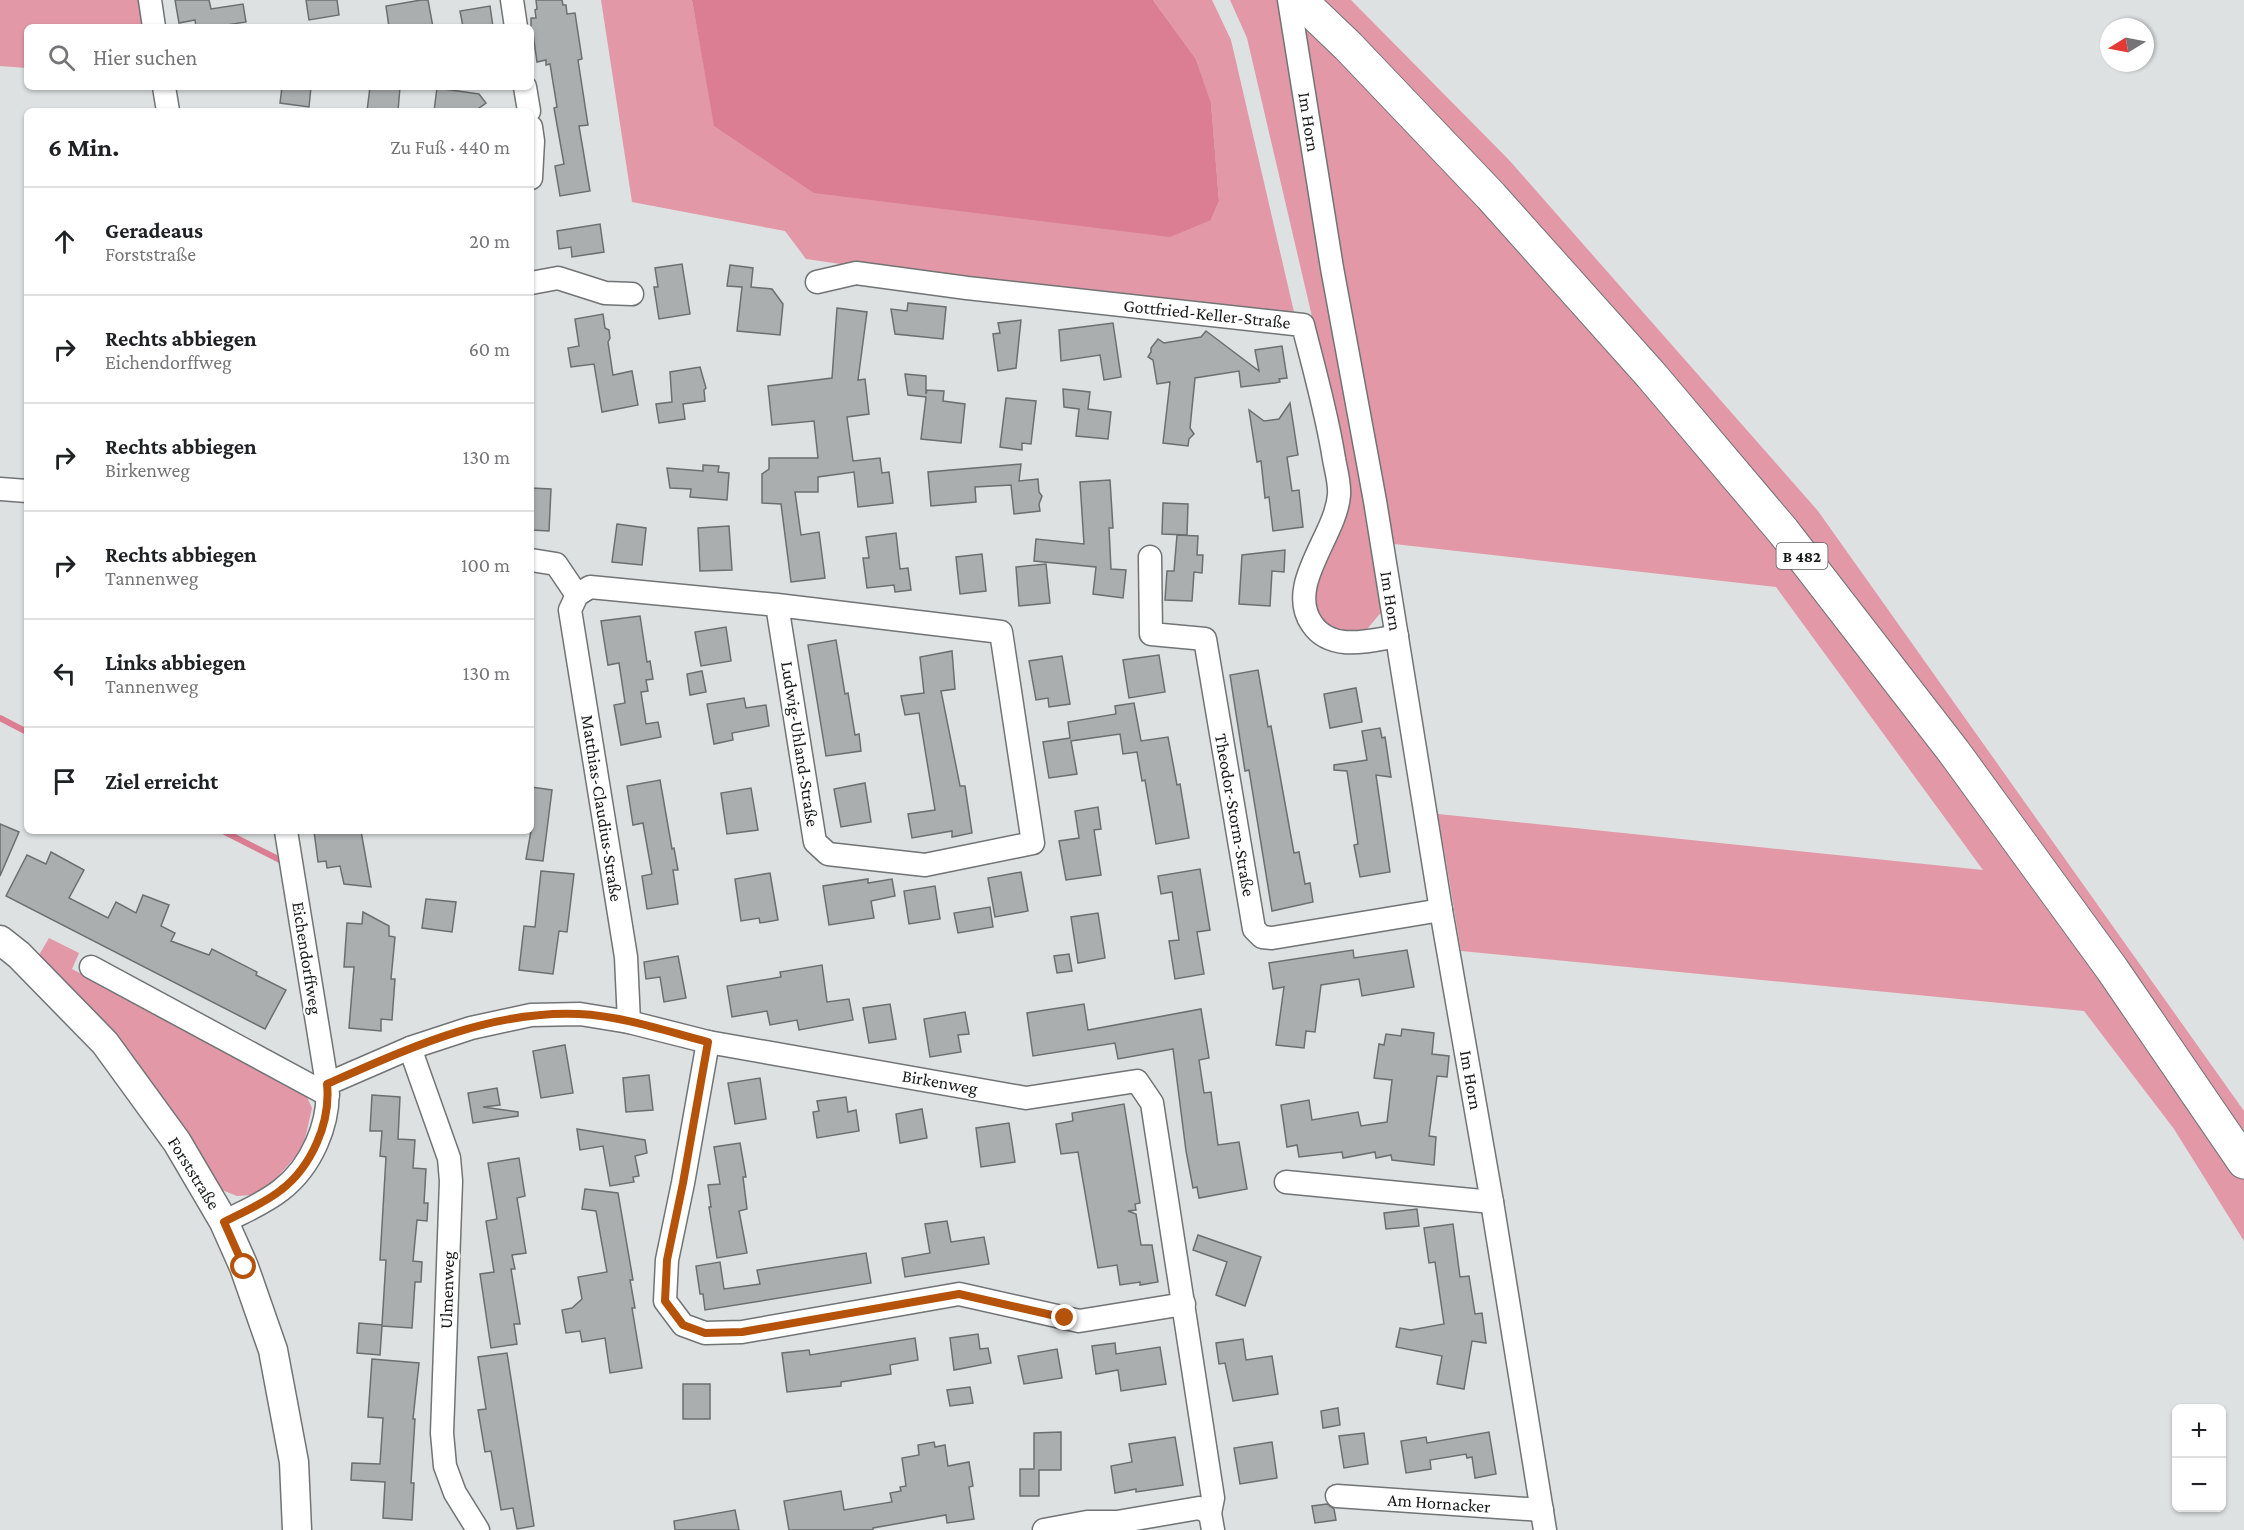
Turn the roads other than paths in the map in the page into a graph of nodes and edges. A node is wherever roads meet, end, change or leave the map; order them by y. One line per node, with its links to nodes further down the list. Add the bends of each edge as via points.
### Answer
1 (150, 0): 5 (street)
2 (512, 0): 6 (street)
3 (1289, 0): 20 (street, Im Horn)
4 (1300, 0): 29 (main road, B 482, via 1491,196 1783,531 1954,752 2112,969)
5 (154, 24)
6 (516, 24)
7 (164, 90): 9 (street)
8 (526, 90): 10 (street)
9 (168, 108)
10 (528, 108)
11 (534, 282): 13 (street, via 558,278 605,293)
12 (818, 282): 20 (street, Gottfried-Keller-Straße, via 856,273 1303,325 1330,432 1340,494 1304,594 1307,617 1318,633 1331,640 1355,643)
13 (632, 294)
14 (0, 489): 15 (street)
15 (24, 491)
16 (1150, 557): 22 (street, Theodor-Storm-Straße, via 1151,634 1205,639 1254,928 1263,937 1272,938)
17 (534, 560): 18 (street, via 556,564)
18 (577, 595): 19 (street, via 590,587); 25 (street, Matthias-Claudius-Straße, via 570,610 626,957)
19 (777, 605): 19 (street, Ludwig-Uhland-Straße, via 815,842 828,854 925,864 1033,843 1001,632)
20 (1397, 636): 22 (street, Im Horn)
21 (286, 834): 28 (street, Eichendorffweg)
22 (1441, 910): 31 (street, Im Horn)
23 (0, 940): 32 (street, Forststraße, via 105,1043 177,1142)
24 (91, 967): 28 (street)
25 (629, 1022): 26 (street, Birkenweg); 27 (street, Birkenweg, via 580,1014 531,1015 471,1028)
26 (708, 1042): 33 (street, Birkenweg, via 1026,1098 1137,1081 1152,1103); 33 (street, via 667,1260 665,1301 683,1325 705,1333 742,1332 959,1294 1079,1321)
27 (411, 1048): 28 (street, Birkenweg); 38 (street, Ulmenweg, via 449,1158 451,1182 442,1432 445,1466 455,1493)
28 (328, 1089): 32 (street, Eichendorffweg, via 320,1133 296,1177 279,1192)
29 (2244, 1162)
30 (1286, 1182): 31 (street)
31 (1492, 1202): 35 (street, Im Horn)
32 (224, 1222): 37 (street, Forststraße, via 244,1267 275,1360 294,1462)
33 (1184, 1304): 36 (street, Birkenweg, via 1213,1498)
34 (1336, 1496): 35 (street, Am Hornacker)
35 (1544, 1520)
36 (1212, 1522): 39 (street, via 1199,1508)
37 (297, 1530)
38 (478, 1530)
39 (1044, 1530)

